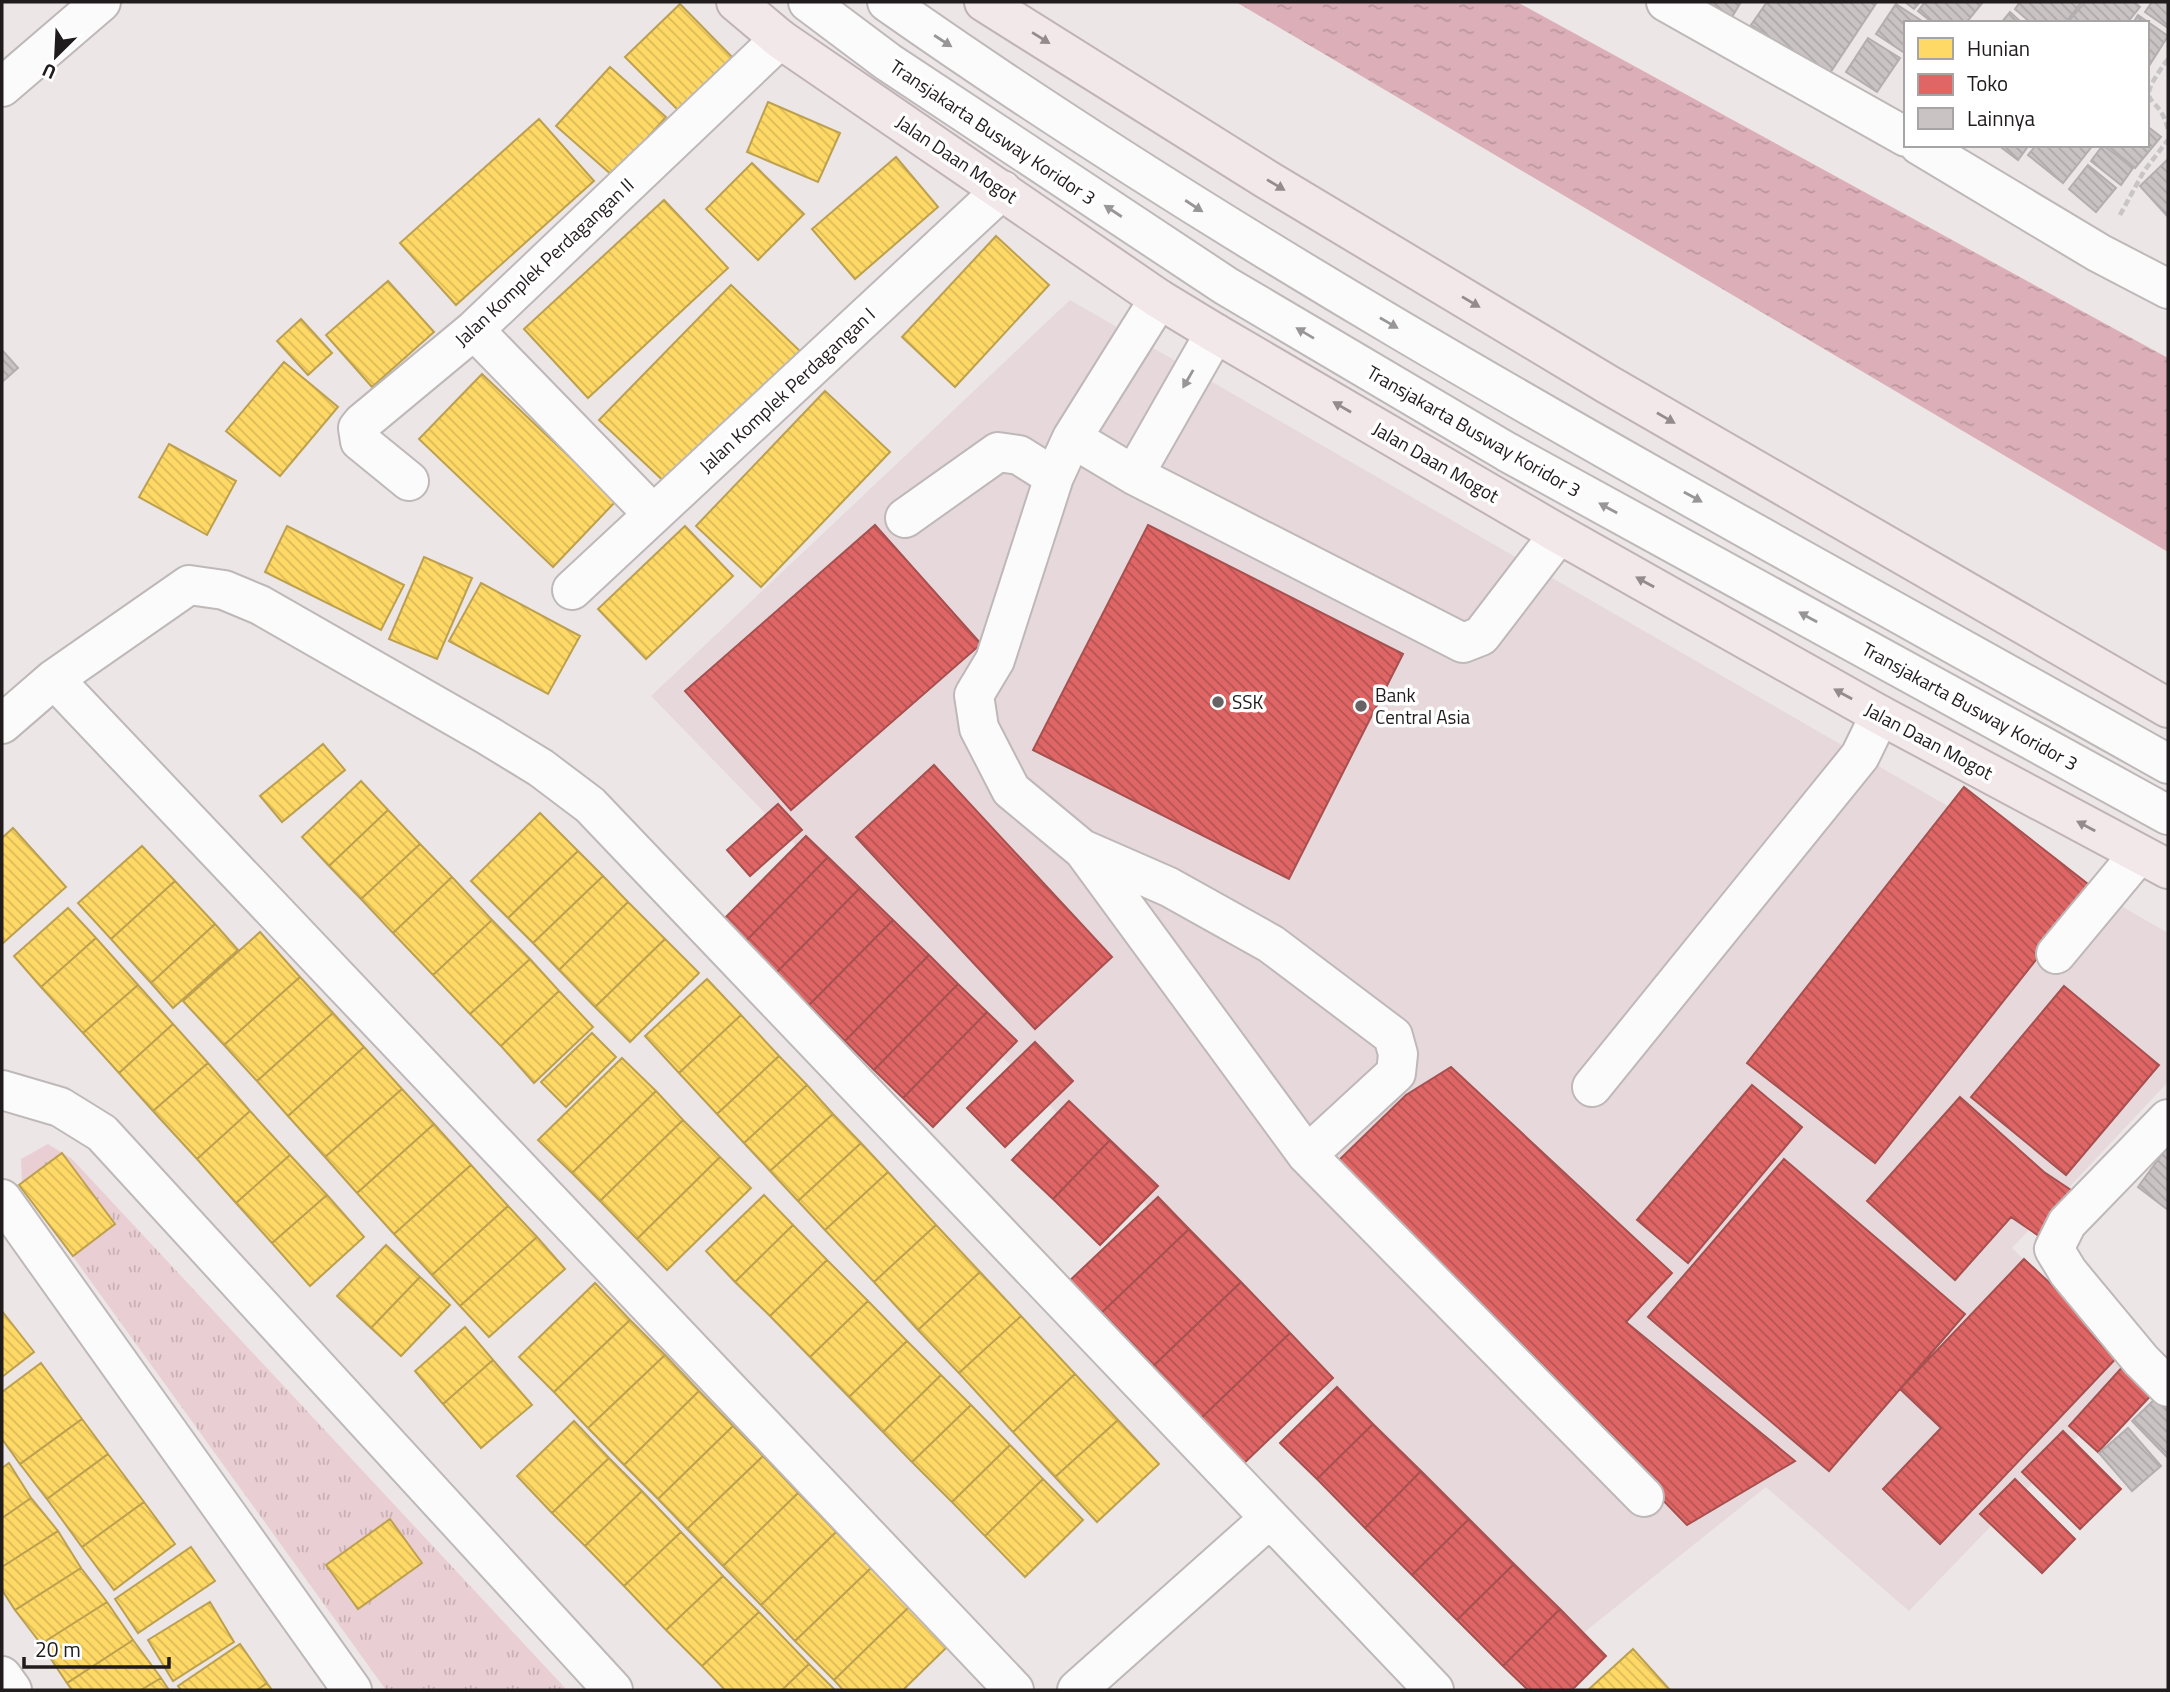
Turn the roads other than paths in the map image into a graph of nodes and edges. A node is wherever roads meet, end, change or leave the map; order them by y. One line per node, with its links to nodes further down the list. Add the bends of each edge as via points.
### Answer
1 (100, 2): 8 (street)
2 (736, 2): 7 (highway, Jalan Daan Mogot)
3 (808, 2): 29 (street, Transjakarta Busway Koridor 3, one-way to 3, via 1507,452 1226,286 888,62)
4 (887, 2): 28 (street, one-way to 28, via 1250,242 1526,403)
5 (984, 2): 25 (highway, one-way to 25, via 1254,172 1607,384)
6 (1666, 2): 9 (street)
7 (780, 39): 11 (highway, Jalan Daan Mogot); 14 (street, Jalan Komplek Perdagangan II)
8 (2, 87)
9 (1904, 136)
10 (1922, 147): 12 (street)
11 (1002, 190): 13 (highway, Jalan Daan Mogot); 20 (street, Jalan Komplek Perdagangan I)
12 (2168, 289)
13 (1159, 299): 15 (highway, Jalan Daan Mogot); 16 (street)
14 (474, 330): 19 (street, Jalan Komplek Perdagangan II, via 358,428 360,441); 20 (street)
15 (1215, 332): 17 (street, one-way to 17); 22 (highway, Jalan Daan Mogot, one-way to 15)
16 (1072, 438): 17 (street); 18 (street)
17 (1134, 475): 22 (street, via 1463,643 1481,636)
18 (1054, 477): 21 (street, via 1019,455 998,452); 30 (street, via 995,660 974,695 979,728 1011,790)
19 (408, 481)
20 (653, 514): 23 (street, Jalan Komplek Perdagangan I)
21 (905, 518)
22 (1559, 534): 26 (highway, Jalan Daan Mogot, one-way to 22)
23 (572, 590)
24 (54, 679): 27 (street); 40 (street, via 189,585 224,590 260,605 541,768 590,805); 45 (street)
25 (2168, 708)
26 (1880, 715): 31 (highway, Jalan Daan Mogot, one-way to 26); 33 (street, via 1860,756)
27 (2, 724)
28 (2168, 764)
29 (2168, 815)
30 (1082, 849): 36 (street); 36 (street, via 1169,887 1271,944 1393,1036 1398,1054 1396,1073)
31 (2154, 861): 32 (street)
32 (2056, 954)
33 (1592, 1087)
34 (2, 1090): 44 (street, via 61,1107 102,1133)
35 (2168, 1119): 38 (street, via 2067,1223 2054,1249 2068,1272)
36 (1307, 1155): 39 (street)
37 (2, 1199): 43 (street)
38 (2168, 1387)
39 (1644, 1497)
40 (1269, 1519): 46 (street); 47 (street)
41 (2, 1676): 42 (street)
42 (12, 1690)
43 (352, 1690)
44 (613, 1690)
45 (1014, 1690)
46 (1077, 1690)
47 (1434, 1690)

